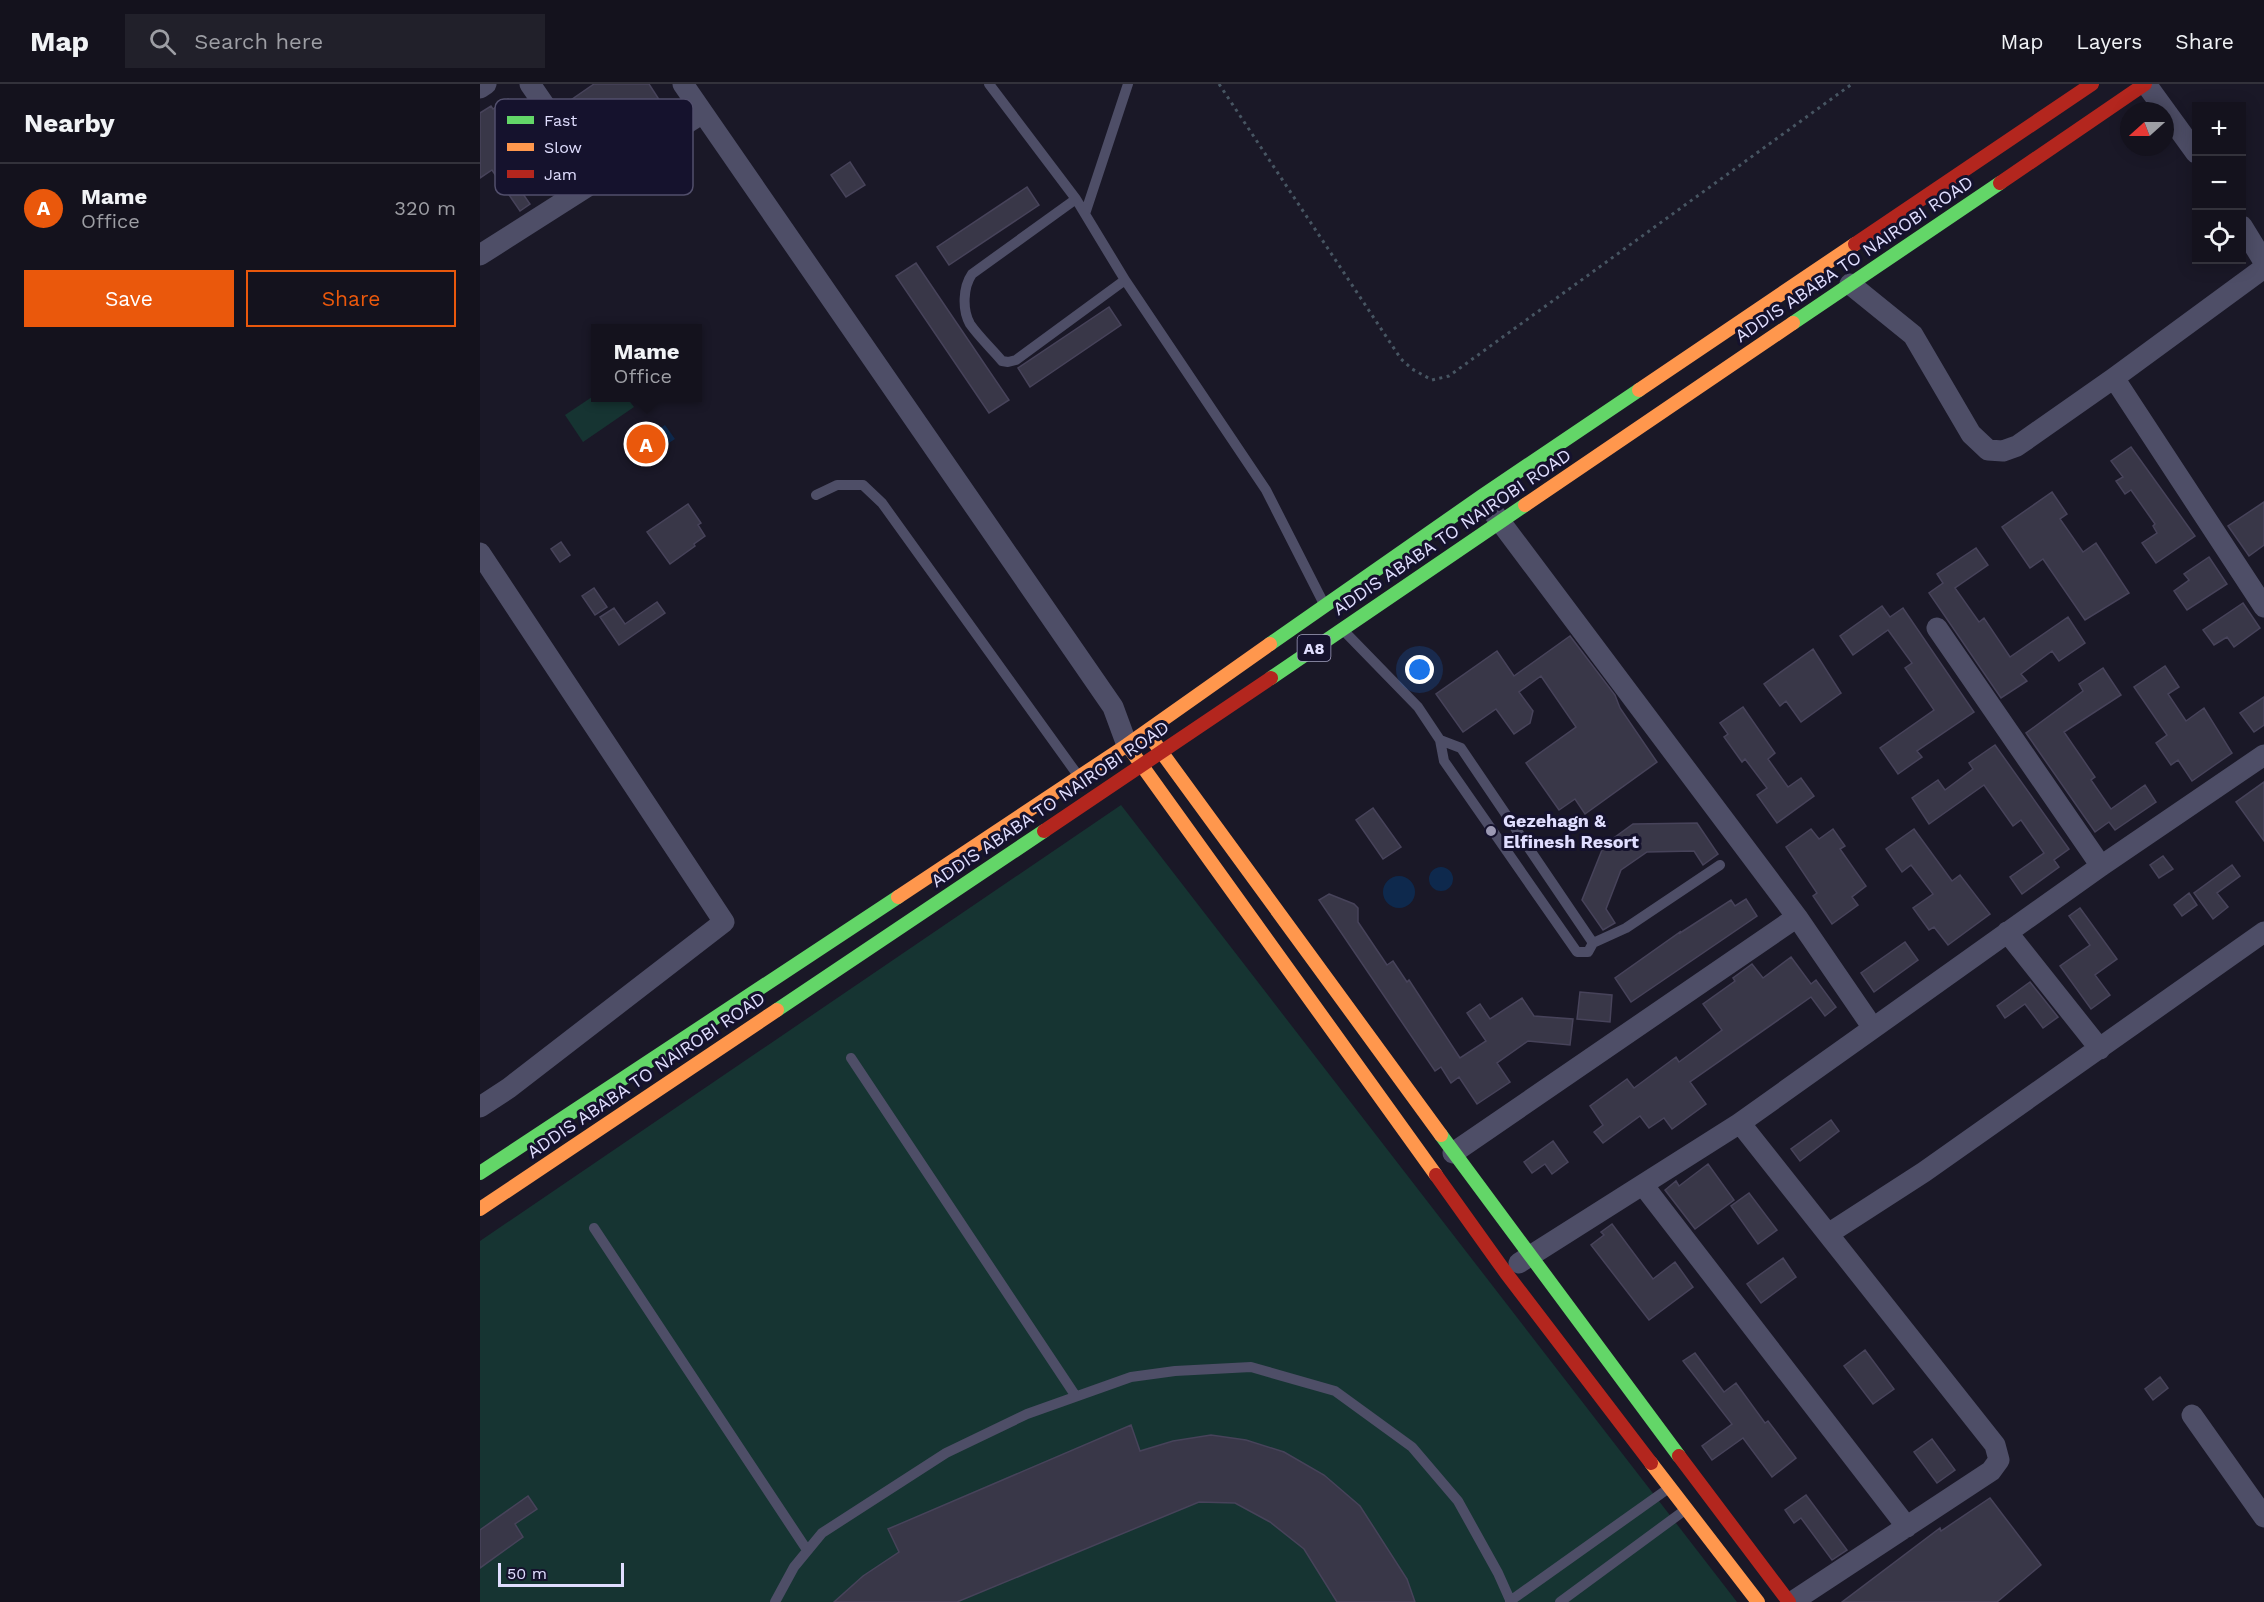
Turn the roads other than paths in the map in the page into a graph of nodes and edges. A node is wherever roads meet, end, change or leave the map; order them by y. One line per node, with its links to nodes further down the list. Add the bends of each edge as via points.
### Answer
1 (486, 84): 8 (street)
2 (530, 84): 9 (street)
3 (683, 84): 10 (street)
4 (1128, 84): 15 (lane)
5 (2092, 84): 24 (main road, ADDIS ABABA TO NAIROBI ROAD / A8)
6 (2146, 84): 12 (street); 21 (main road, ADDIS ABABA TO NAIROBI ROAD / A8)
7 (994, 86): 14 (lane)
8 (480, 88)
9 (540, 99)
10 (703, 113): 11 (street); 31 (street)
11 (693, 119)
12 (2192, 147)
13 (573, 195): 17 (street)
14 (1076, 199): 15 (lane); 20 (lane, via 972,274 965,283 969,323 1002,361 1016,360)
15 (1085, 214): 20 (lane)
16 (2246, 234): 18 (street)
17 (480, 255)
18 (2264, 262)
19 (2264, 268): 22 (street)
20 (1125, 280): 27 (lane, via 1266,490)
21 (1850, 284): 22 (street, via 1913,334 1971,434 1988,450 2003,452 2017,446); 25 (main road, ADDIS ABABA TO NAIROBI ROAD / A8)
22 (2114, 378): 28 (street)
23 (816, 495): 38 (lane, via 837,485 863,485 882,504)
24 (1482, 496): 25 (street); 27 (main road, ADDIS ABABA TO NAIROBI ROAD / A8)
25 (1500, 521): 30 (main road, ADDIS ABABA TO NAIROBI ROAD / A8); 41 (street)
26 (480, 553): 48 (street, via 724,922)
27 (1324, 605): 32 (main road, ADDIS ABABA TO NAIROBI ROAD / A8)
28 (2264, 607)
29 (1937, 628): 40 (street)
30 (1342, 629): 33 (lane, via 1418,707); 35 (main road, ADDIS ABABA TO NAIROBI ROAD / A8)
31 (1113, 707): 32 (street); 34 (street)
32 (1146, 731): 34 (main road, ADDIS ABABA TO NAIROBI ROAD / A8); 35 (main road)
33 (1440, 740): 44 (lane, via 1461,748); 44 (lane, via 1444,761 1577,952 1588,952)
34 (1127, 745): 37 (main road); 38 (main road, ADDIS ABABA TO NAIROBI ROAD / A8)
35 (1161, 752): 37 (main road, ADDIS ABABA TO NAIROBI ROAD / A8); 50 (main road)
36 (2264, 755): 40 (street)
37 (1140, 766): 53 (main road, ADDIS ABABA TO NAIROBI ROAD / A8); 57 (main road)
38 (1079, 776): 51 (main road, ADDIS ABABA TO NAIROBI ROAD / A8)
39 (1720, 865): 44 (lane, via 1626,928)
40 (2101, 866): 43 (street)
41 (1797, 917): 45 (street); 50 (street)
42 (2264, 932): 46 (street)
43 (2007, 933): 45 (street); 46 (street)
44 (1593, 944)
45 (1873, 1028): 49 (street)
46 (2100, 1049): 55 (street)
47 (851, 1058): 58 (lane)
48 (480, 1107)
49 (1740, 1123): 52 (street); 55 (street)
50 (1452, 1153): 56 (main road)
51 (480, 1173)
52 (1643, 1185): 56 (street); 63 (street)
53 (480, 1209)
54 (594, 1228): 64 (lane)
55 (1828, 1234): 63 (street, via 1995,1445 1999,1460 1991,1471)
56 (1529, 1256): 57 (street); 60 (main road)
57 (1506, 1272): 60 (main road)
58 (1075, 1395): 64 (lane, via 946,1453 822,1533); 65 (lane, via 1131,1377 1251,1366 1335,1391 1412,1447 1458,1501)
59 (2192, 1415): 62 (street)
60 (1680, 1479): 61 (main road); 61 (main road); 65 (lane)
61 (1696, 1501): 67 (lane); 68 (main road); 69 (main road)
62 (2264, 1517)
63 (1907, 1527): 69 (street)
64 (807, 1550): 66 (lane)
65 (1510, 1601)
66 (775, 1602)
67 (1560, 1602)
68 (1758, 1602)
69 (1790, 1602)

